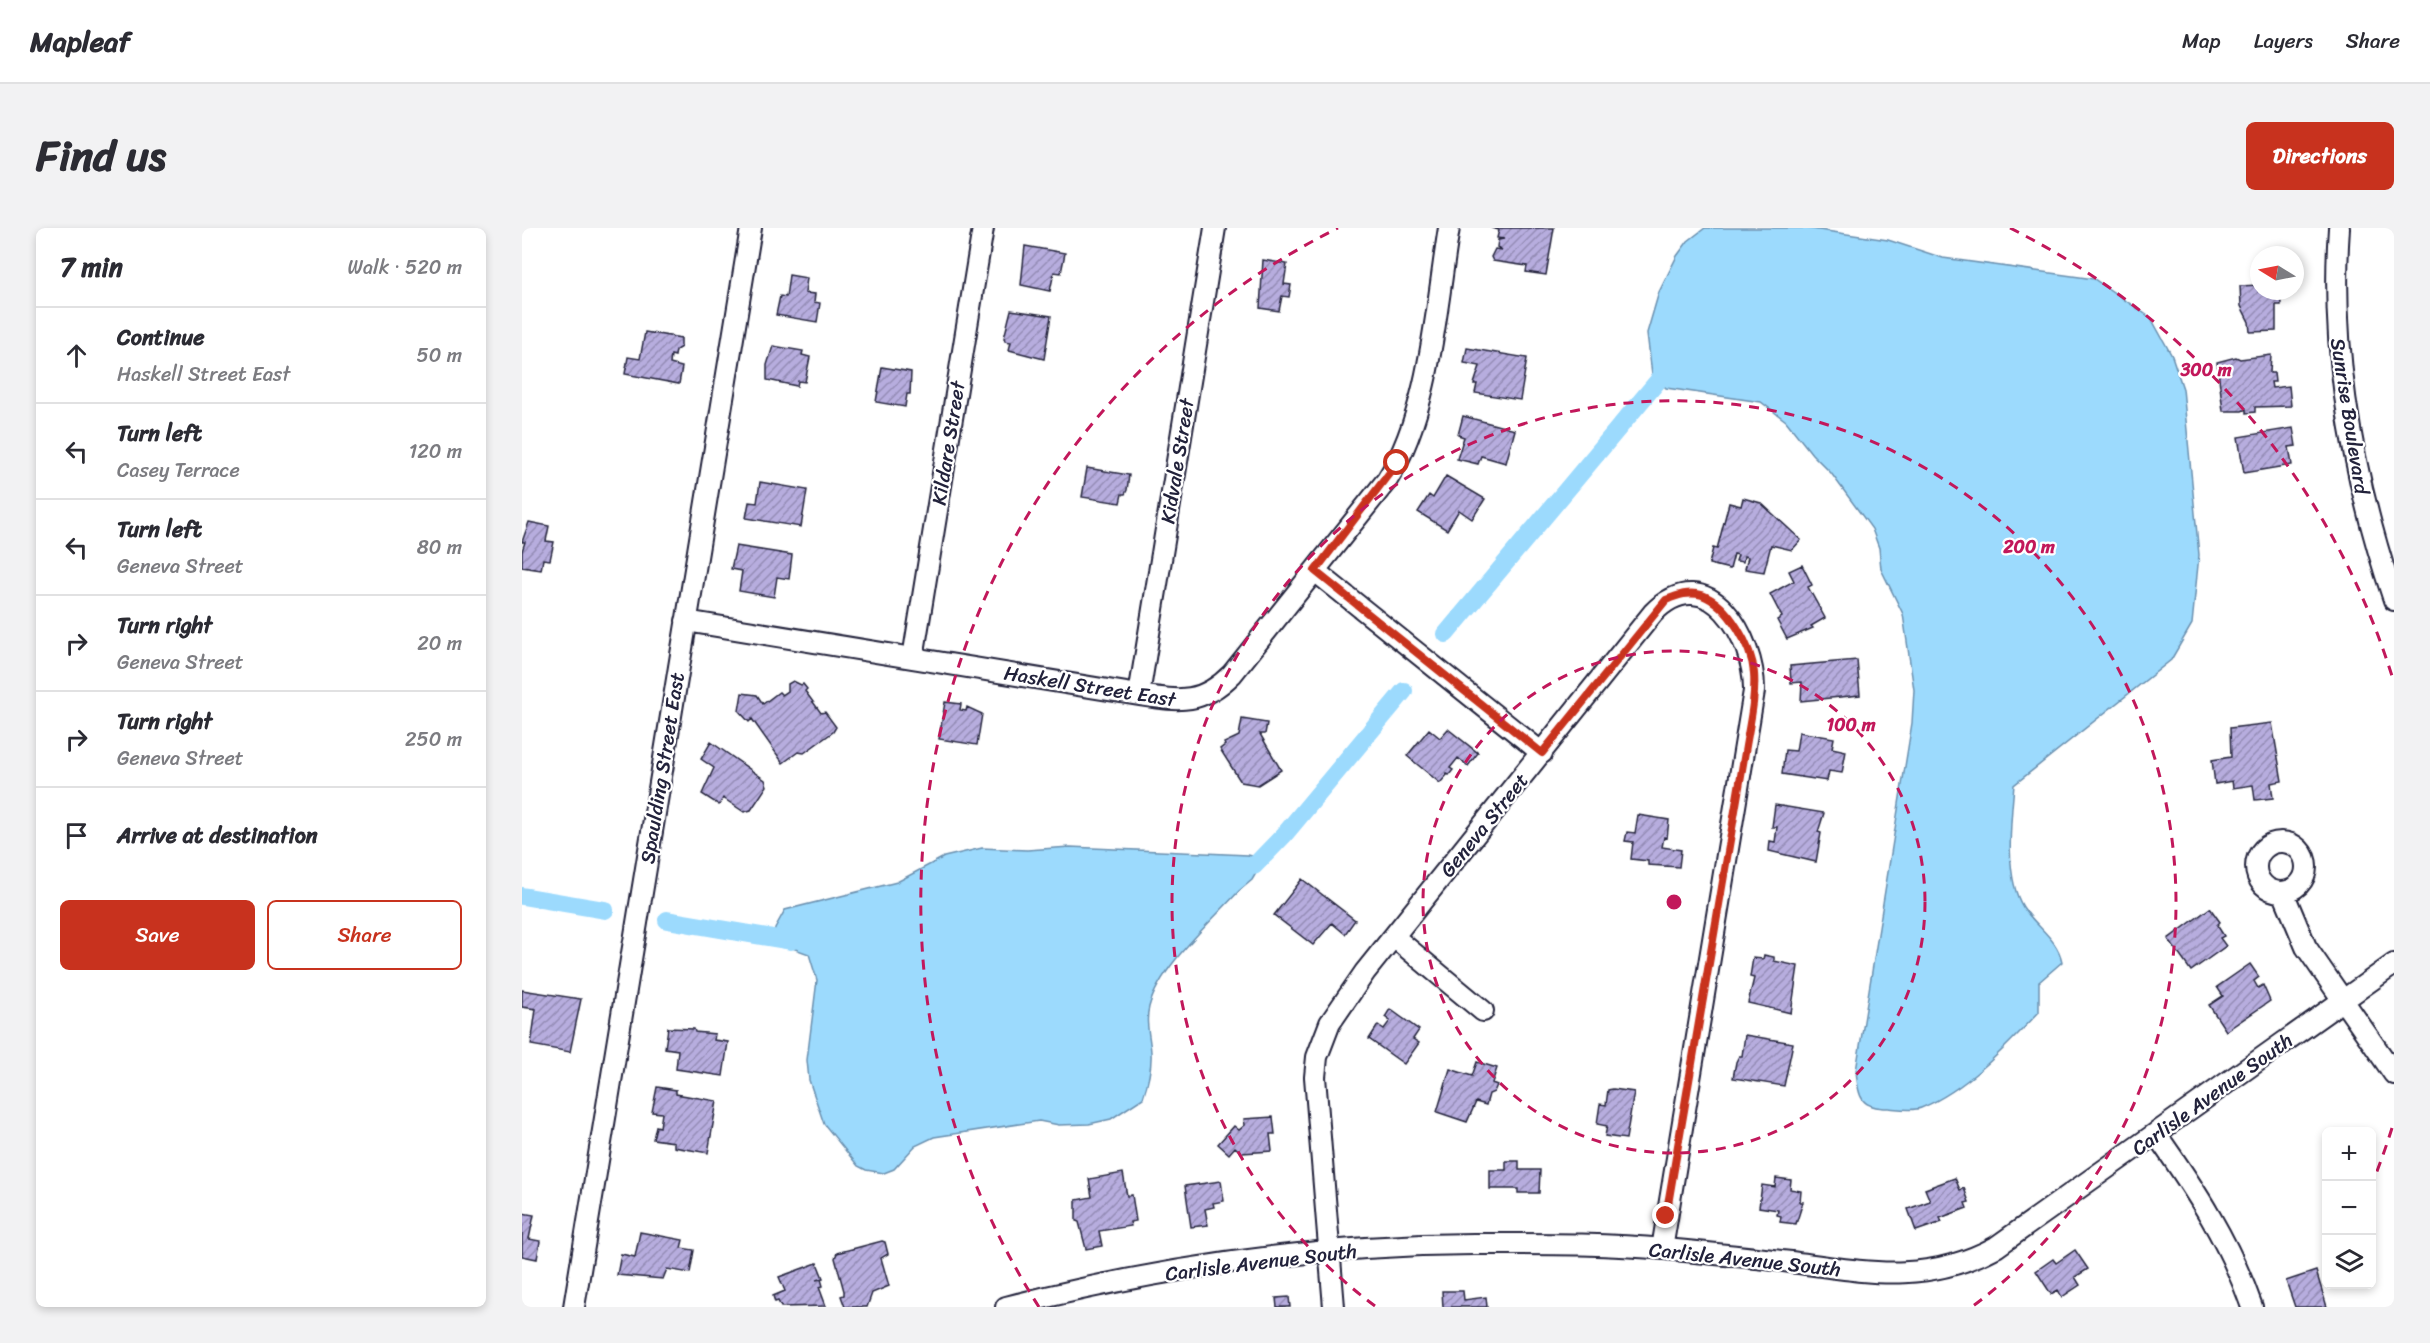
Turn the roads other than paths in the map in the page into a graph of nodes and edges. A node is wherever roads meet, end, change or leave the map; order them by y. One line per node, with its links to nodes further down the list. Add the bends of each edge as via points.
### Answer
1 (751, 228): 8 (street, Spaulding Street East)
2 (983, 228): 9 (street, Kildare Street)
3 (1215, 228): 10 (street, Kidvale Street)
4 (1449, 228): 6 (street, Haskell Street East, via 1418,413 1406,447 1387,480)
5 (2339, 228): 7 (street, Sunrise Boulevard, via 2336,321 2342,388 2365,507)
6 (1315, 571): 10 (street, Haskell Street East, via 1219,687 1202,697 1184,700); 11 (street)
7 (2394, 600)
8 (686, 621): 9 (street, Haskell Street East); 21 (street, Spaulding Street East)
9 (913, 658): 10 (street, Haskell Street East)
10 (1139, 695)
11 (1542, 753): 13 (street, Geneva Street); 19 (street, Geneva Street, via 1666,600 1683,593 1702,595 1730,619 1750,655 1754,691)
12 (2283, 892): 15 (street, via 2306,947)
13 (1394, 937): 16 (street); 20 (street, Geneva Street, via 1339,1007 1317,1057 1315,1097)
14 (2394, 964): 15 (street, Carlisle Avenue South)
15 (2343, 1000): 17 (street); 18 (street, Carlisle Avenue South)
16 (1483, 1011)
17 (2394, 1074)
18 (2156, 1134): 19 (street, Carlisle Avenue South, via 1996,1247 1940,1269 1880,1274); 24 (street, via 2226,1241)
19 (1662, 1249): 20 (street, Carlisle Avenue South, via 1470,1244)
20 (1329, 1252): 22 (street, Carlisle Avenue South, via 1159,1274); 23 (street, Geneva Street)
21 (574, 1307)
22 (1006, 1307)
23 (1334, 1307)
24 (2252, 1307)

